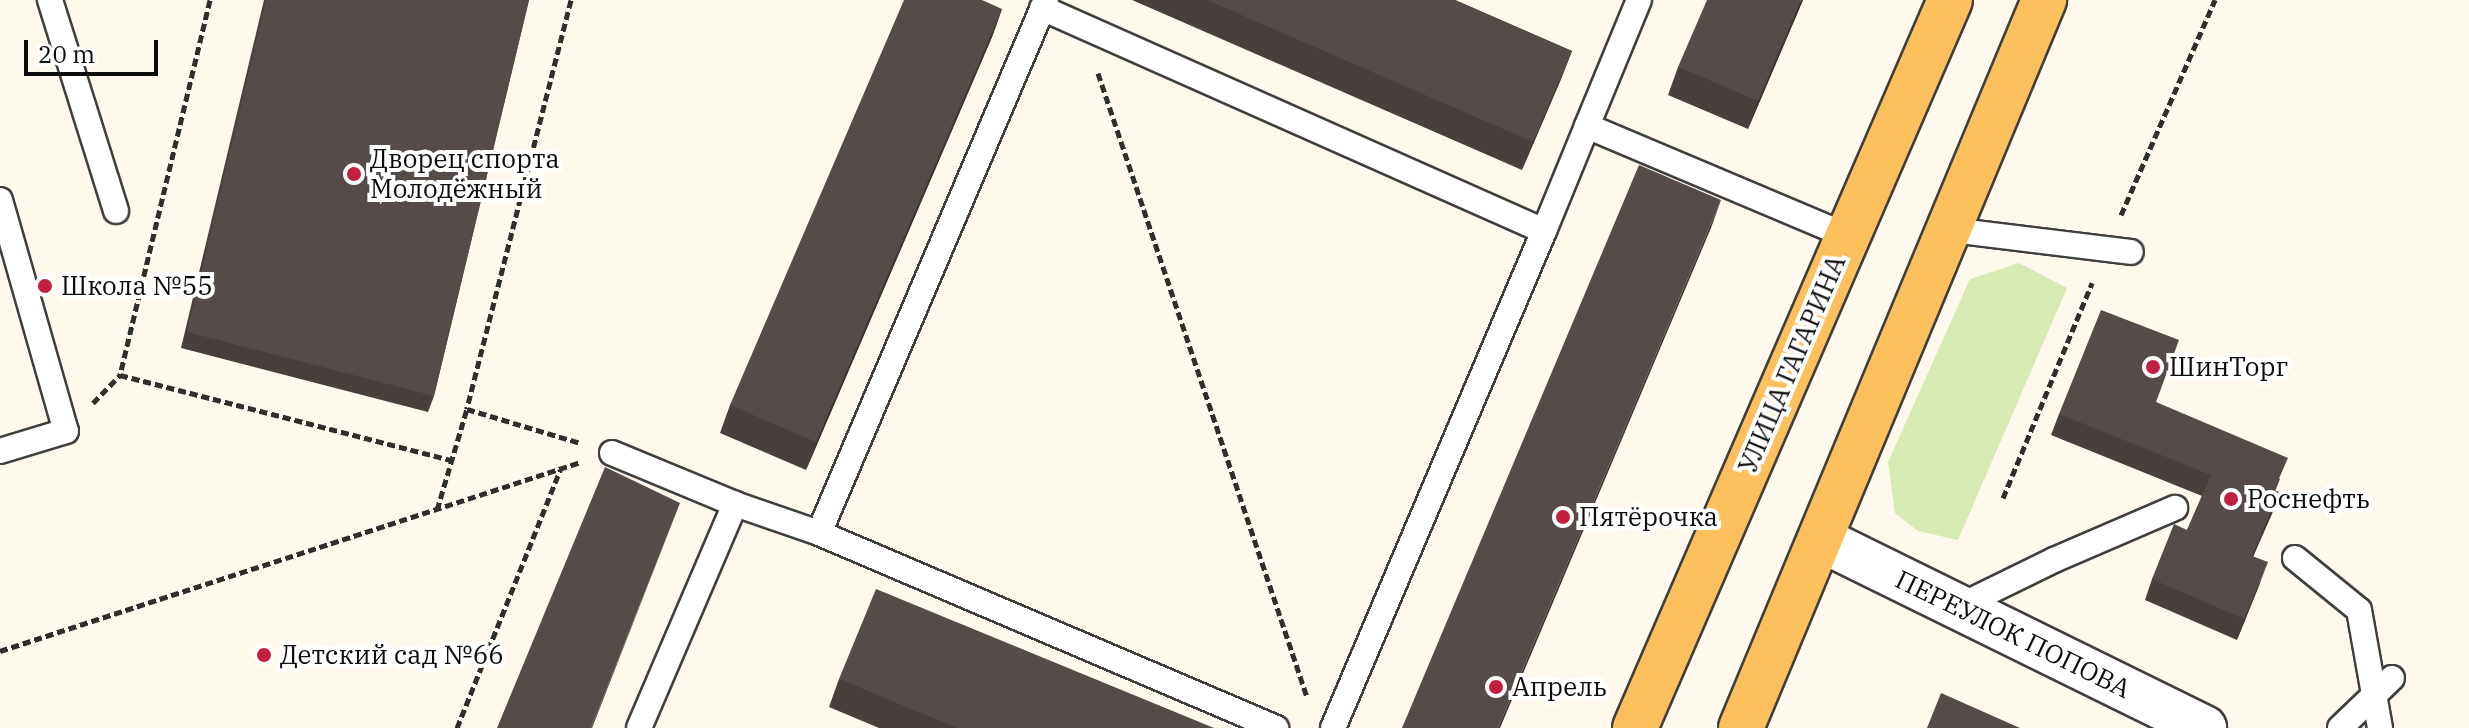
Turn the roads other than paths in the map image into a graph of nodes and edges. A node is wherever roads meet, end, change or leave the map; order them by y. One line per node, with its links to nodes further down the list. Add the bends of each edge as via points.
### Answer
1 (50, 0): 8 (lane)
2 (1639, 0): 6 (lane)
3 (1950, 0): 11 (main road, УЛИЦА ГАГАРИНА)
4 (2044, 0): 9 (main road)
5 (1044, 4): 10 (lane); 17 (lane)
6 (1587, 126): 10 (lane); 11 (lane)
7 (0, 200): 13 (lane, via 66,431)
8 (116, 211)
9 (1952, 230): 12 (lane); 18 (main road)
10 (1544, 231): 25 (lane)
11 (1847, 236): 26 (main road, УЛИЦА ГАГАРИНА)
12 (2131, 252)
13 (0, 451)
14 (612, 453): 15 (lane)
15 (735, 504): 17 (lane); 23 (lane)
16 (2175, 508): 20 (lane)
17 (819, 533): 24 (lane)
18 (1822, 540): 20 (street, ПЕРЕУЛОК ПОПОВА); 27 (main road)
19 (2295, 558): 22 (lane, via 2359,610)
20 (1958, 607): 28 (street, ПЕРЕУЛОК ПОПОВА)
21 (2392, 678): 22 (lane)
22 (2374, 695): 29 (lane); 30 (lane)
23 (639, 728)
24 (1276, 728)
25 (1333, 728)
26 (1635, 728)
27 (1741, 728)
28 (2204, 728)
29 (2340, 728)
30 (2380, 728)

